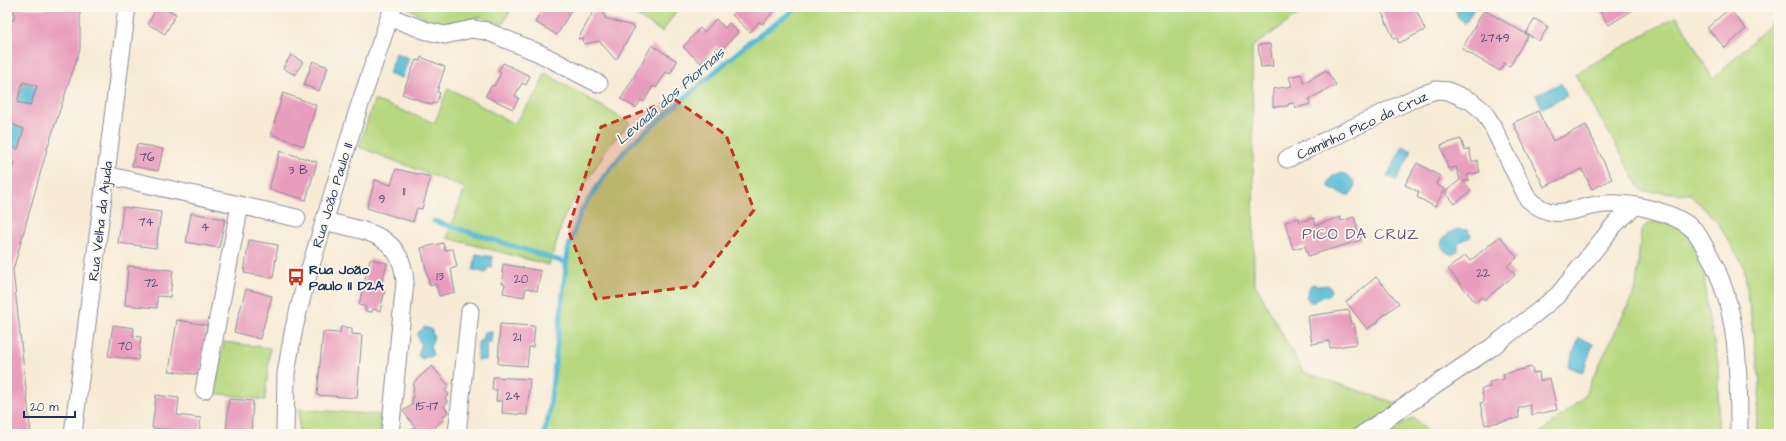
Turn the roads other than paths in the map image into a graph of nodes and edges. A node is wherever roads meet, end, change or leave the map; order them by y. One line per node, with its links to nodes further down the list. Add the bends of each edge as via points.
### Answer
1 (127, 7): 5 (street, Rua Velha da Ajuda)
2 (391, 12): 3 (street, via 427,31 445,35 472,29 486,31 539,52); 9 (street, Rua João Paulo II)
3 (599, 84)
4 (1287, 159): 7 (street, Caminho Pico da Cruz, via 1421,95 1436,90 1448,91 1471,101 1483,111 1528,199 1537,207 1559,213 1572,212 1597,204 1618,203)
5 (106, 175): 6 (street); 12 (street, Rua Velha da Ajuda)
6 (240, 205): 8 (street); 11 (street)
7 (1635, 206): 16 (street, via 1615,224 1559,294 1492,347); 17 (street, Caminho Pico da Cruz, via 1666,215 1695,231 1719,275 1734,330 1739,376)
8 (296, 218)
9 (324, 221): 13 (street, Rua João Paulo II, via 294,328 286,373); 14 (street, via 380,236 395,251 404,268 405,282)
10 (470, 311): 15 (street)
11 (204, 390)
12 (73, 434)
13 (285, 434)
14 (390, 434)
15 (457, 434)
16 (1362, 434)
17 (1739, 434)

